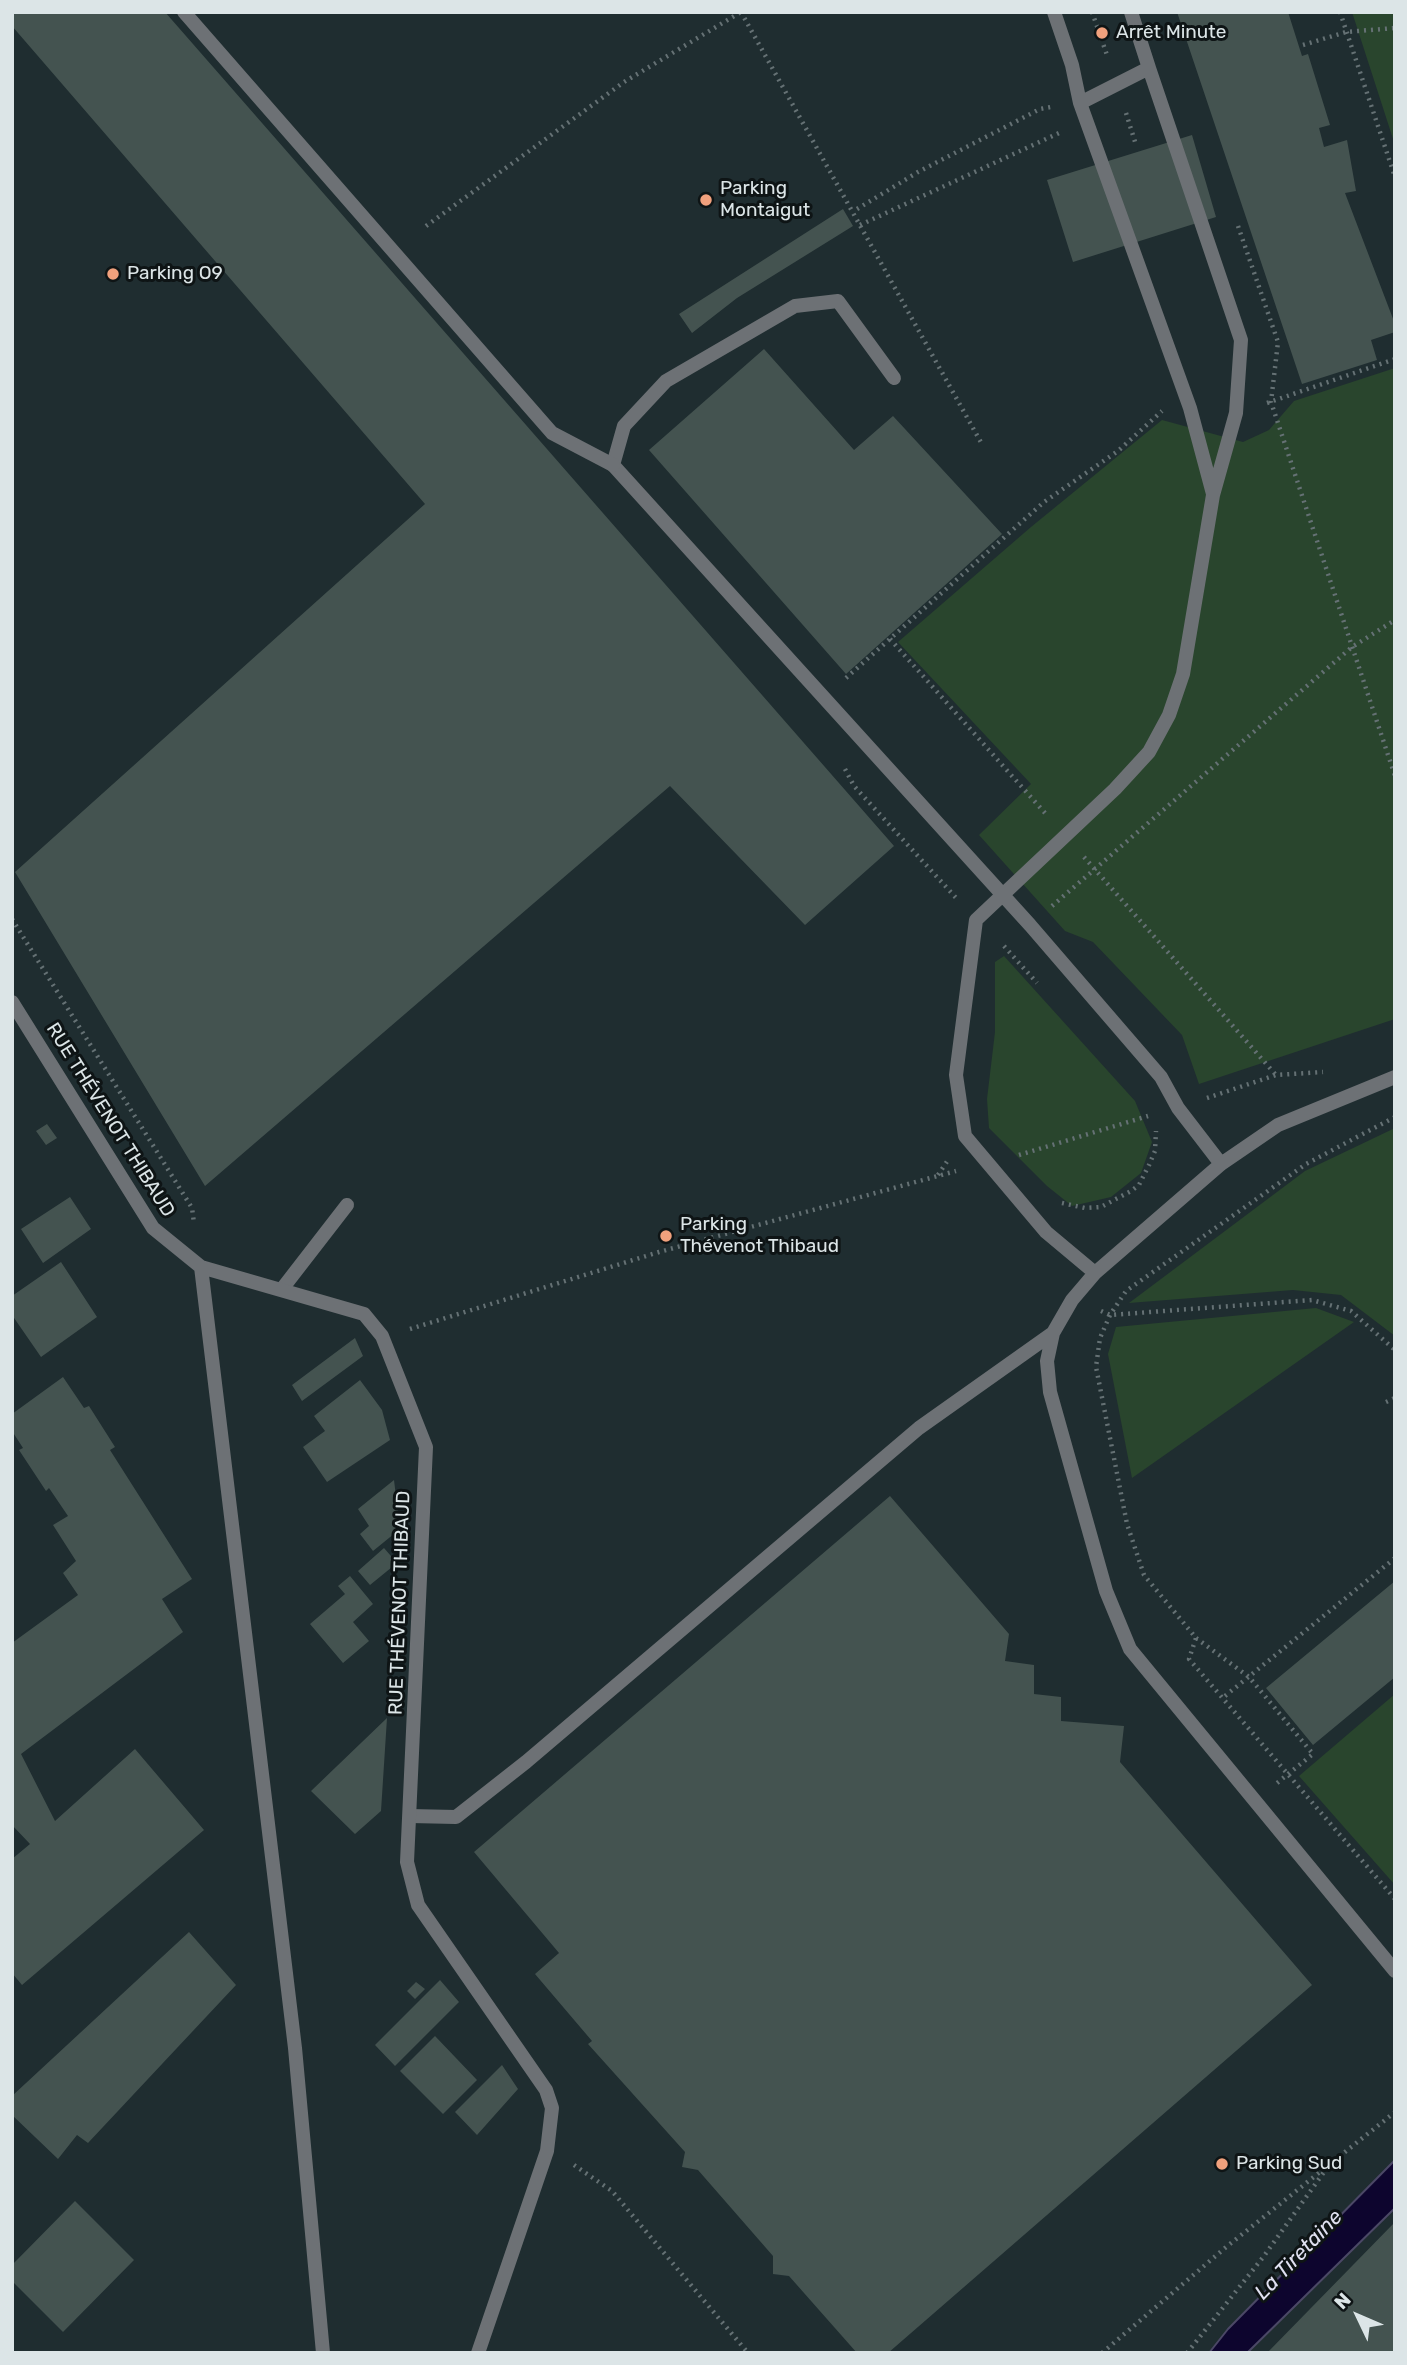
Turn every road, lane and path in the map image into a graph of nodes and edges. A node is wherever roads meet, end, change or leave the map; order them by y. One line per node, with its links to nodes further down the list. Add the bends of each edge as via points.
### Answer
1 (184, 12): 23 (street, via 551,433)
2 (741, 12): 14 (path); 15 (path, via 624,82)
3 (1054, 12): 10 (street)
4 (1131, 12): 9 (street)
5 (1340, 12): 7 (path)
6 (1395, 28): 7 (path)
7 (1346, 32): 8 (path); 12 (path)
8 (1303, 45)
9 (1149, 68): 10 (street); 21 (street, via 1241,340)
10 (1080, 103): 11 (street); 13 (path, via 1040,108)
11 (1087, 121): 14 (path); 20 (street)
12 (1395, 177)
13 (857, 209)
14 (860, 225): 22 (path)
15 (426, 226)
16 (1238, 226): 19 (path, via 1278,342)
17 (1395, 359): 19 (path)
18 (894, 378): 23 (street, via 838,301 795,306 666,381 624,426)
19 (1271, 402): 21 (path); 26 (path)
20 (1190, 408): 24 (street); 27 (path, via 1166,409 1118,451 1044,502)
21 (1236, 413): 24 (street)
22 (983, 446)
23 (612, 465): 27 (street)
24 (1213, 495): 29 (street, via 1184,674 1169,715 1149,752 1132,771)
25 (1395, 620): 26 (path)
26 (1352, 647): 28 (path); 31 (path)
27 (825, 696): 29 (street)
28 (1395, 776)
29 (1002, 894): 31 (street); 38 (street, via 976,920 957,1075)
30 (12, 919): 45 (path, via 192,1208)
31 (1030, 925): 32 (path); 36 (street, via 1161,1077)
32 (999, 951)
33 (12, 1002): 45 (street, RUE THÉVENOT THIBAUD, via 153,1228)
34 (1329, 1072): 36 (path, via 1276,1075)
35 (1395, 1077): 41 (street, via 1278,1125)
36 (1178, 1108): 40 (path); 41 (street)
37 (1395, 1116): 49 (path, via 1307,1164 1195,1240 1126,1291)
38 (965, 1136): 39 (path); 40 (street)
39 (949, 1159): 42 (path); 43 (path)
40 (988, 1163): 42 (path); 46 (street, via 1046,1232)
41 (1221, 1164): 46 (street)
42 (958, 1170): 43 (path)
43 (937, 1175): 51 (path, via 659,1252 446,1321)
44 (347, 1205): 47 (street)
45 (201, 1267): 47 (street, RUE THÉVENOT THIBAUD); 67 (street, via 295,2048)
46 (1095, 1273): 48 (street)
47 (282, 1289): 51 (street, RUE THÉVENOT THIBAUD, via 364,1314)
48 (1072, 1300): 49 (path); 50 (street)
49 (1110, 1315): 52 (path, via 1312,1300 1351,1311); 56 (path, via 1096,1367 1127,1524 1144,1575)
50 (1054, 1333): 60 (street, via 1047,1361 1050,1392 1106,1591 1130,1649); 61 (street, via 919,1428 456,1817)
51 (382, 1336): 61 (street, RUE THÉVENOT THIBAUD, via 425,1447)
52 (1395, 1350)
53 (1395, 1398): 54 (path)
54 (1386, 1402)
55 (1395, 1558): 57 (path)
56 (1196, 1638): 57 (path); 58 (path, via 1189,1659)
57 (1249, 1677): 58 (path); 59 (path, via 1313,1754)
58 (1224, 1696): 59 (path)
59 (1288, 1773): 60 (path); 62 (path)
60 (1255, 1801): 63 (street)
61 (410, 1816): 65 (street, RUE THÉVENOT THIBAUD, via 407,1862 418,1905 546,2090 552,2108)
62 (1395, 1899)
63 (1395, 1971)
64 (1395, 2112): 66 (path)
65 (547, 2151): 68 (street, RUE THÉVENOT THIBAUD); 69 (path, via 612,2191)
66 (1329, 2166): 70 (path); 71 (path)
67 (323, 2353)
68 (478, 2353)
69 (748, 2353)
70 (1102, 2353)
71 (1187, 2353)

